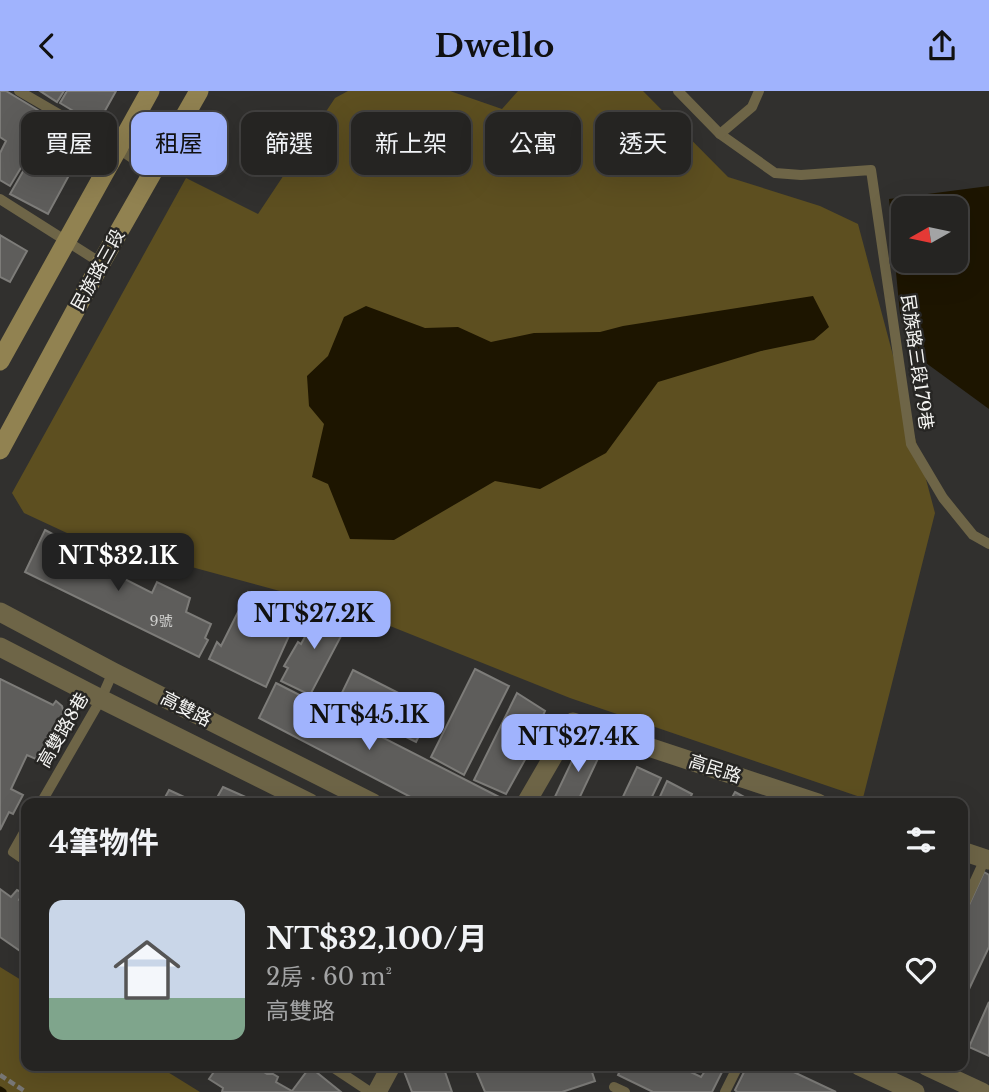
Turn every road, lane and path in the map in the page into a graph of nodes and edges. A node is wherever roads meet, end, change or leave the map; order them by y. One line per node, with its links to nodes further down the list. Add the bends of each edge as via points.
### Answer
1 (19, 91): 8 (lane)
2 (150, 91): 8 (main road)
3 (199, 91): 6 (main road, 民族路三段)
4 (678, 91): 7 (lane, 民族路三段179巷)
5 (759, 91): 7 (lane, via 752,107)
6 (187, 112)
7 (720, 134): 16 (lane, 民族路三段179巷, via 775,173 871,170 911,444 943,498 973,535)
8 (118, 149): 9 (lane); 12 (main road)
9 (131, 158)
10 (151, 175): 13 (main road, 民族路三段)
11 (0, 198): 12 (lane)
12 (66, 240): 13 (lane); 14 (main road)
13 (101, 263): 15 (main road, 民族路三段)
14 (0, 361)
15 (0, 450)
16 (989, 544)
17 (0, 612): 19 (street, 高雙路)
18 (0, 647): 20 (street, 高雙路)
19 (113, 672): 20 (lane, 高雙路8巷); 24 (street, 高雙路)
20 (101, 699): 22 (lane, 高雙路8巷); 23 (street, 高雙路)
21 (779, 795): 25 (street, 高民路, via 573,722)
22 (44, 798)
23 (300, 798)
24 (363, 798)
25 (529, 798)
26 (21, 838): 28 (lane, via 13,852)
27 (968, 853): 29 (street)
28 (21, 858)
29 (987, 859): 30 (lane)
30 (968, 897)
31 (338, 1071): 38 (lane)
32 (388, 1071): 39 (street)
33 (736, 1071): 40 (lane)
34 (870, 1071): 41 (street)
35 (937, 1071): 42 (street)
36 (0, 1075): 37 (path)
37 (26, 1092)
38 (370, 1092)
39 (377, 1092)
40 (725, 1092)
41 (915, 1092)
42 (982, 1092)

